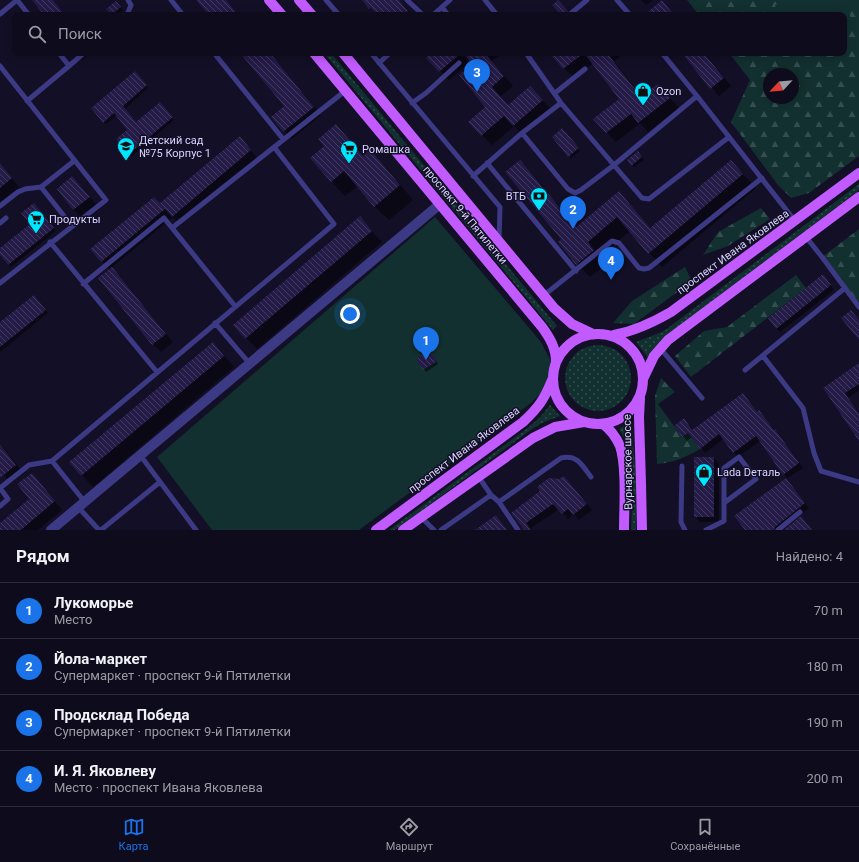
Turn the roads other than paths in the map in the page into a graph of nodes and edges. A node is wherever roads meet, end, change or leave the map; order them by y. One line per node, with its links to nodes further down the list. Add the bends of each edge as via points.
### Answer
1 (128, 0): 13 (lane, via 132,6)
2 (171, 0): 14 (lane)
3 (269, 0): 15 (main road)
4 (299, 0): 16 (main road)
5 (326, 0): 17 (lane)
6 (407, 0): 18 (lane)
7 (450, 0): 11 (lane)
8 (485, 0): 21 (lane)
9 (587, 0): 22 (lane)
10 (617, 0): 23 (lane)
11 (442, 7): 19 (lane); 20 (lane)
12 (27, 12): 24 (lane, via 17,0)
13 (129, 12)
14 (181, 12)
15 (279, 12)
16 (309, 12)
17 (336, 12)
18 (420, 12)
19 (436, 12)
20 (446, 12)
21 (495, 12)
22 (573, 12)
23 (627, 12)
24 (0, 14)
25 (61, 56): 37 (lane)
26 (81, 56): 37 (lane)
27 (216, 56): 47 (lane)
28 (316, 56): 39 (main road, проспект 9-й Пятилетки)
29 (345, 56): 66 (main road, проспект 9-й Пятилетки)
30 (373, 56): 34 (lane)
31 (387, 56): 34 (lane)
32 (529, 56): 40 (lane)
33 (664, 56): 41 (lane)
34 (379, 63): 43 (lane)
35 (459, 63): 43 (lane, via 426,93)
36 (0, 66): 42 (lane)
37 (69, 66): 42 (lane)
38 (585, 69): 40 (lane)
39 (345, 91): 47 (lane); 57 (main road, проспект 9-й Пятилетки)
40 (555, 94): 44 (lane)
41 (697, 96): 46 (lane); 51 (lane)
42 (27, 101): 49 (lane)
43 (412, 102): 53 (lane)
44 (561, 103): 45 (lane); 51 (lane)
45 (522, 133): 50 (lane); 51 (lane, via 568,189 575,193)
46 (729, 137): 51 (lane, via 649,199 642,198); 54 (lane)
47 (283, 139): 48 (lane)
48 (274, 147): 63 (lane); 72 (lane, via 334,224)
49 (74, 161): 55 (lane); 62 (lane, via 106,200)
50 (487, 163): 53 (lane); 67 (lane)
51 (614, 165)
52 (859, 173): 60 (main road, проспект Ивана Яковлева)
53 (473, 176): 66 (lane, via 500,207)
54 (762, 178): 60 (lane); 67 (lane, via 649,268 639,268 619,243 612,241)
55 (41, 187): 58 (lane, via 18,192); 62 (lane)
56 (859, 197): 64 (main road)
57 (440, 204): 79 (main road, проспект 9-й Пятилетки, via 545,331 554,348); 80 (street)
58 (0, 206)
59 (6, 218): 61 (lane)
60 (795, 221): 76 (main road, проспект Ивана Яковлева, via 671,312 641,328)
61 (0, 223)
62 (72, 226): 65 (lane)
63 (172, 228): 69 (lane, via 164,218); 72 (lane)
64 (806, 237): 70 (lane); 77 (main road, via 678,331)
65 (50, 242): 68 (lane); 69 (lane)
66 (499, 242): 71 (main road, проспект 9-й Пятилетки)
67 (576, 271): 71 (lane)
68 (1, 280)
69 (84, 284): 82 (lane)
70 (845, 288): 73 (lane); 78 (lane)
71 (544, 296): 75 (main road, проспект 9-й Пятилетки, via 564,318)
72 (235, 306): 74 (lane)
73 (859, 307)
74 (216, 323): 80 (lane); 82 (lane)
75 (593, 334): 76 (main road); 79 (main road, via 579,338 566,346)
76 (614, 335): 84 (main road, via 633,351 642,368)
77 (660, 348): 84 (main road); 86 (lane)
78 (763, 356): 81 (lane); 95 (lane, via 803,408 821,471)
79 (556, 362): 83 (main road)
80 (250, 364): 89 (street)
81 (745, 370)
82 (157, 372): 90 (lane)
83 (553, 378): 87 (main road, via 558,400 565,409); 107 (main road, проспект Ивана Яковлева, via 537,408 523,422)
84 (643, 379): 85 (main road)
85 (641, 394): 88 (main road, via 627,414 611,423); 113 (main road, Вурнарское шоссе, via 639,417)
86 (702, 398)
87 (584, 422): 88 (main road); 92 (main road, via 544,432)
88 (603, 424): 112 (main road, Вурнарское шоссе, via 612,433 622,452)
89 (140, 455): 94 (lane); 100 (street)
90 (52, 461): 96 (lane, via 29,465); 100 (lane)
91 (682, 466): 114 (lane, via 681,522)
92 (478, 476): 97 (lane); 103 (main road)
93 (591, 477): 98 (lane, via 575,459 561,458)
94 (160, 482): 105 (lane); 106 (lane)
95 (859, 482)
96 (0, 488): 101 (lane, via 8,499)
97 (491, 495): 98 (lane); 110 (lane)
98 (499, 502): 111 (lane)
99 (724, 503): 99 (lane, via 756,479 739,457 724,468); 115 (lane, via 724,521)
100 (81, 504): 104 (street); 105 (lane)
101 (0, 506)
102 (800, 512): 116 (lane)
103 (420, 517): 108 (main road); 109 (lane)
104 (51, 530)
105 (100, 530)
106 (196, 530)
107 (376, 530)
108 (403, 530)
109 (434, 530)
110 (441, 530)
111 (518, 530)
112 (624, 530)
113 (642, 530)
114 (685, 530)
115 (706, 530)
116 (778, 530)

